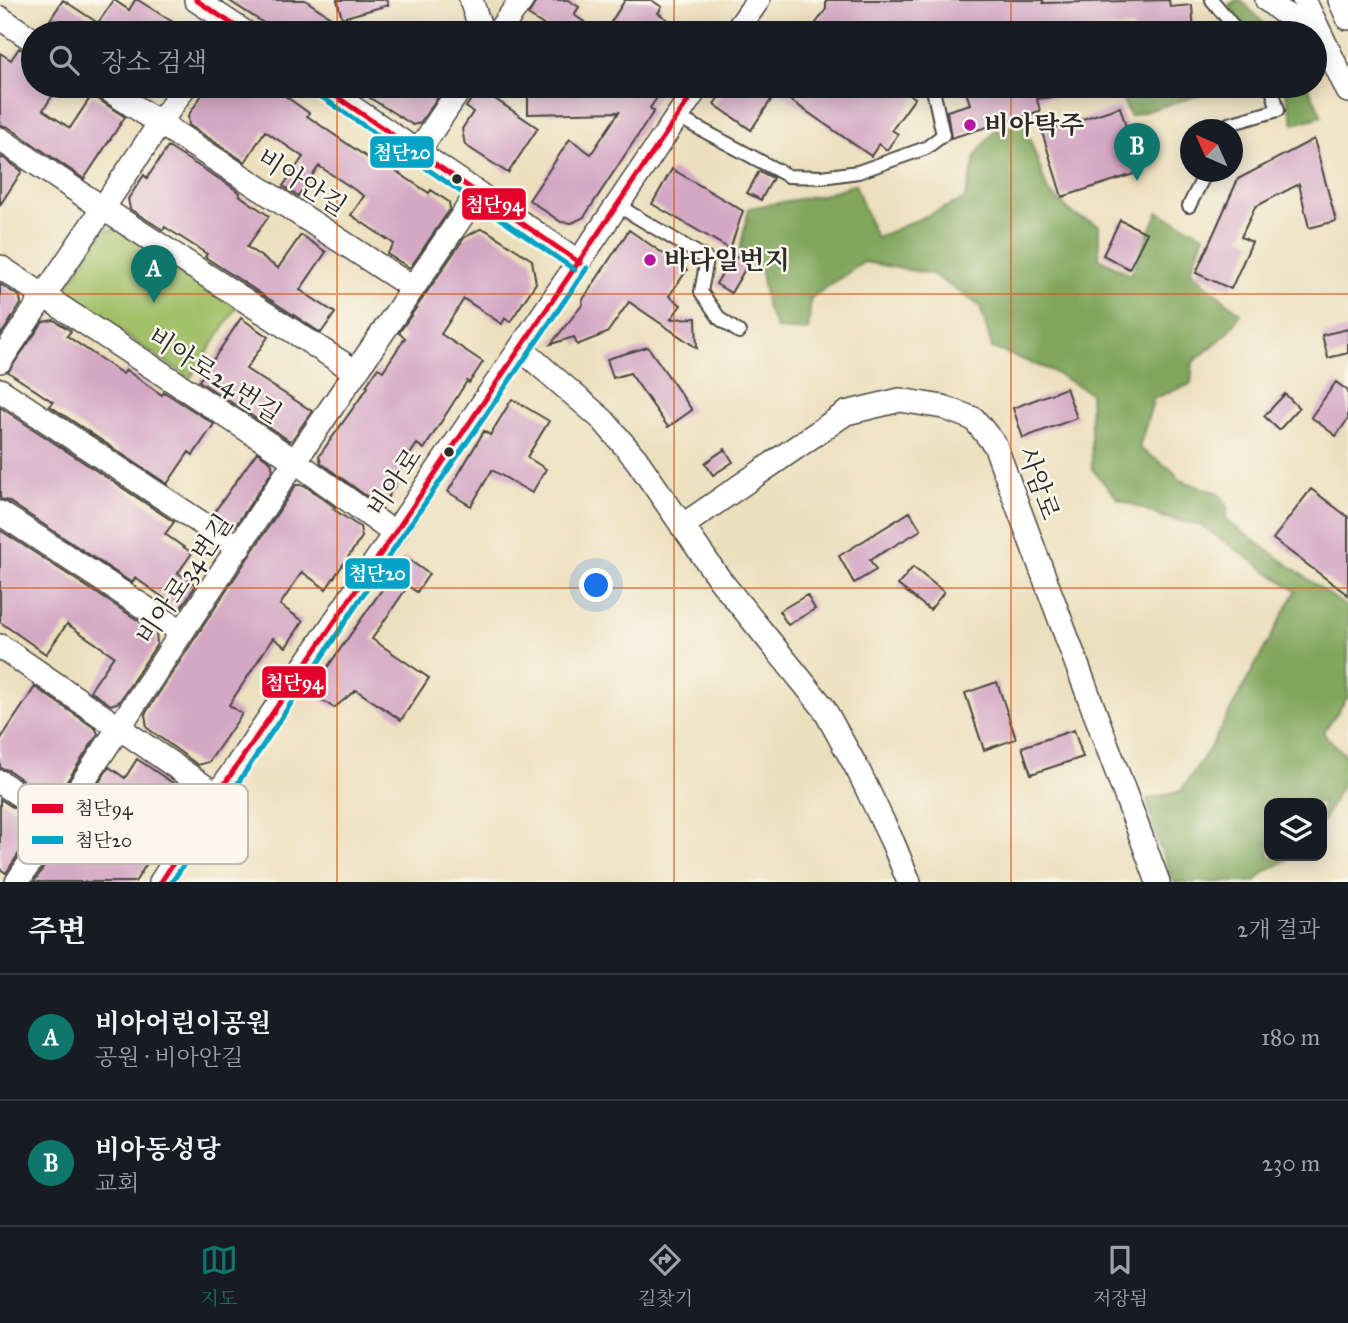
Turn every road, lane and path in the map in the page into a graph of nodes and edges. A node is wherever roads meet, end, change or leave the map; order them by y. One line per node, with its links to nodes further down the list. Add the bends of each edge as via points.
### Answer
1 (196, 0): 11 (street)
2 (471, 0): 12 (street)
3 (522, 0): 13 (street)
4 (758, 0): 14 (street)
5 (1212, 0): 15 (lane)
6 (1266, 0): 16 (street)
7 (1304, 0): 17 (street)
8 (1340, 0): 10 (street)
9 (0, 18): 18 (street)
10 (1348, 18)
11 (222, 21)
12 (478, 21)
13 (506, 21)
14 (743, 21)
15 (1229, 21)
16 (1294, 21)
17 (1314, 21)
18 (21, 32)
19 (1327, 49): 21 (street)
20 (1327, 66): 21 (street)
21 (1348, 93)
22 (121, 98): 31 (street, 비아안길)
23 (177, 98): 31 (street)
24 (338, 98): 33 (street)
25 (454, 98): 33 (street)
26 (689, 98): 29 (street, 비아로)
27 (935, 98): 29 (lane, via 943,135 926,148 858,172 822,177 789,176)
28 (1274, 98): 30 (lane, via 1278,110)
29 (676, 116): 36 (street, 비아로)
30 (1243, 120)
31 (159, 123): 38 (street); 41 (street, 비아안길)
32 (0, 139): 38 (street)
33 (417, 153): 35 (street)
34 (1201, 182): 37 (lane)
35 (477, 194): 39 (street); 41 (street, 비아로24번길)
36 (617, 205): 39 (street, 비아로); 43 (lane, via 707,259 701,292 720,319)
37 (1189, 206)
38 (104, 209): 42 (street); 46 (street)
39 (580, 263): 44 (street, 비아로)
40 (0, 267): 42 (street, 비아로24번길)
41 (414, 288): 46 (street, 비아로24번길)
42 (43, 296): 45 (street); 48 (street, 비아로24번길)
43 (739, 332)
44 (520, 348): 50 (street, via 603,420); 51 (street, 비아로)
45 (0, 361)
46 (356, 372): 48 (street, 비아로24번길)
47 (0, 390): 52 (street)
48 (295, 461): 51 (street, 비아로24번길); 52 (street, 비아로34번길)
49 (0, 513): 53 (street)
50 (682, 526): 65 (street, via 823,707 859,772); 66 (street, 사암로, via 846,413 900,400 974,419 995,445)
51 (394, 533): 59 (street, 비아로)
52 (239, 548): 53 (street, 비아로34번길)
53 (182, 632): 55 (street, 비아로34번길)
54 (0, 646): 55 (street)
55 (118, 727): 57 (street, 비아로34번길); 58 (street)
56 (0, 782): 60 (street)
57 (82, 784)
58 (201, 784)
59 (224, 784)
60 (18, 794)
61 (29, 864): 63 (street, 비아로34번길)
62 (173, 864): 64 (street, 비아로)
63 (17, 882)
64 (161, 882)
65 (909, 882)
66 (1158, 882)

